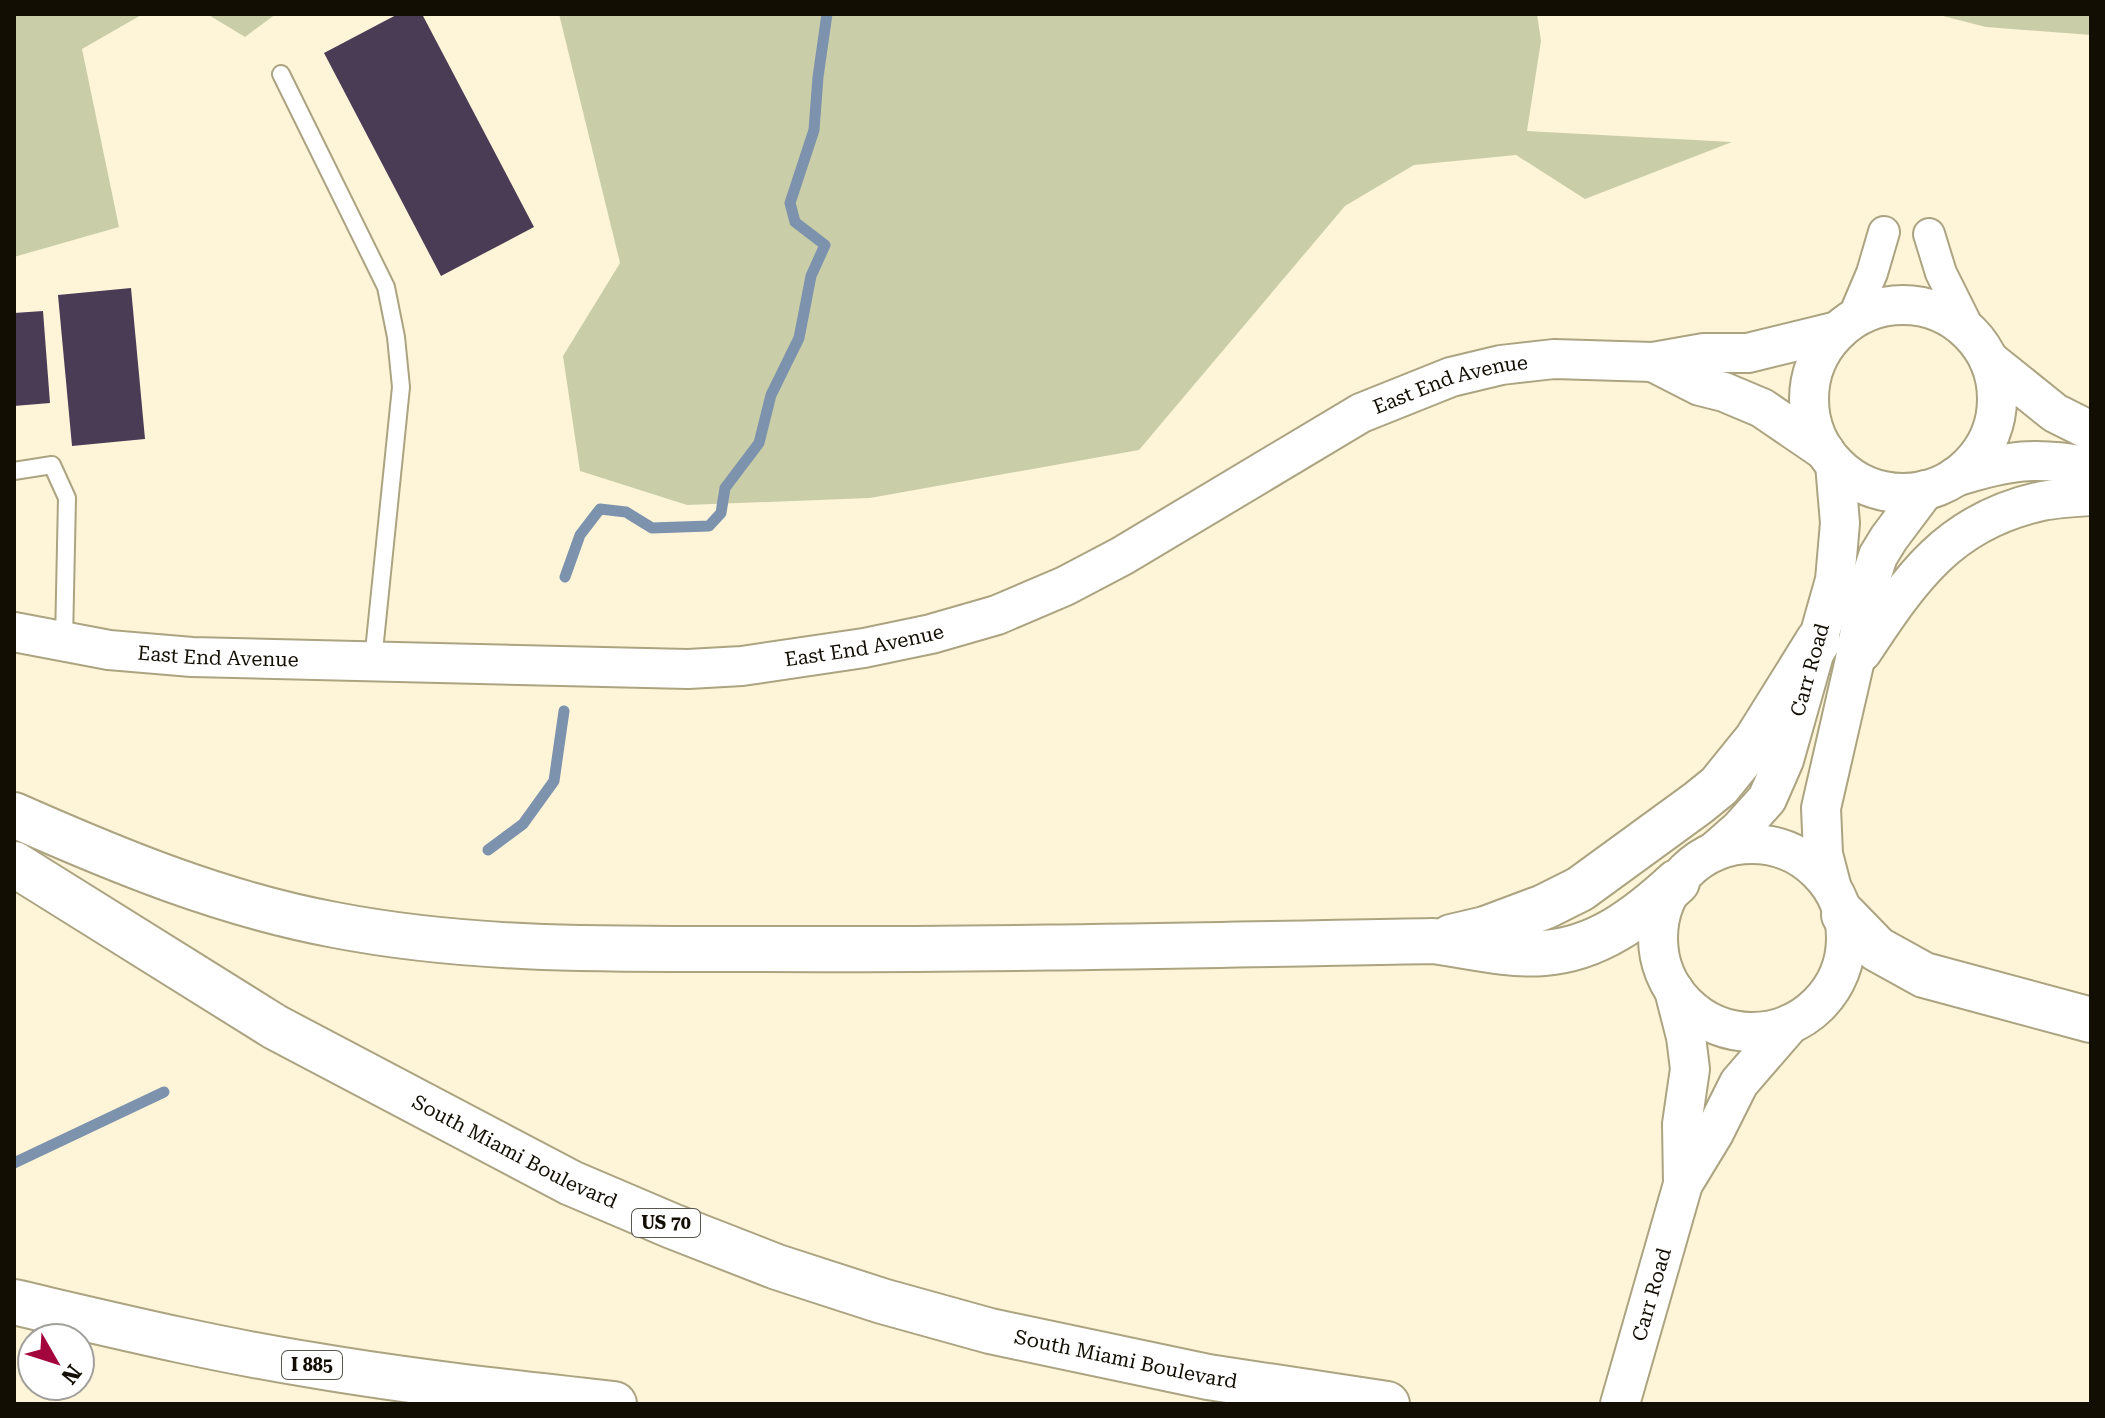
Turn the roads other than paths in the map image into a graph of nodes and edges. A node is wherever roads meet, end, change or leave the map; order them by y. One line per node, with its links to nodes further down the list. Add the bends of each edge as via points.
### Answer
1 (281, 74): 16 (lane, via 386,287 396,337 401,387)
2 (1884, 232): 4 (street, via 1872,273)
3 (1929, 234): 5 (street, via 1941,273)
4 (1845, 326): 5 (street, via 1881,307 1913,305 1945,314); 6 (street, East End Avenue, via 1748,353 1704,353); 8 (street, via 1819,357 1810,388 1812,421)
5 (1980, 347): 7 (street, via 2023,390); 11 (street, via 1997,392 1993,425 1979,454)
6 (1653, 362): 8 (street, East End Avenue, via 1762,408); 16 (street, East End Avenue, via 1554,359 1501,365 1405,393 1361,413 1065,586 997,615 931,634 798,659 688,669)
7 (2091, 431)
8 (1830, 457): 11 (street, via 1876,489 1909,492); 15 (street, Carr Road, via 1839,550)
9 (2091, 467): 11 (street, via 2022,460)
10 (14, 471): 14 (lane, via 52,465 67,498)
11 (1940, 484): 17 (street, Carr Road, via 1899,522 1878,556)
12 (2091, 496): 17 (street, via 2013,509 1959,536 1910,581)
13 (14, 632): 14 (street, East End Avenue)
14 (64, 641): 16 (street, East End Avenue, via 192,657)
15 (1818, 641): 19 (street, Carr Road, via 1777,779 1767,799); 23 (highway, via 1757,739 1698,803 1580,889 1485,929)
16 (373, 661)
17 (1854, 664): 22 (street, Carr Road, via 1821,808 1823,854)
18 (14, 815): 23 (highway, via 162,877 253,907 334,925 500,946 830,950)
19 (1715, 851): 21 (street); 22 (street, via 1747,844 1779,847 1808,862)
20 (14, 864): 30 (highway, South Miami Boulevard / US 70, via 275,1027 571,1183 672,1226 822,1281 990,1331 1208,1377)
21 (1677, 882): 23 (highway, via 1612,933 1568,949 1521,953); 24 (street, via 1659,927 1661,960)
22 (1837, 900): 25 (highway, via 1877,949 1917,972); 26 (street, via 1846,948 1836,979 1817,1006)
23 (1433, 941)
24 (1674, 990): 26 (street, via 1696,1014 1726,1028 1759,1031); 27 (street, Carr Road, via 1690,1069 1682,1124)
25 (2091, 1020)
26 (1790, 1024): 27 (street, Carr Road, via 1739,1083)
27 (1683, 1184): 31 (street, Carr Road)
28 (14, 1302): 29 (highway, I 885, via 311,1365)
29 (614, 1404)
30 (1387, 1404)
31 (1620, 1404)

